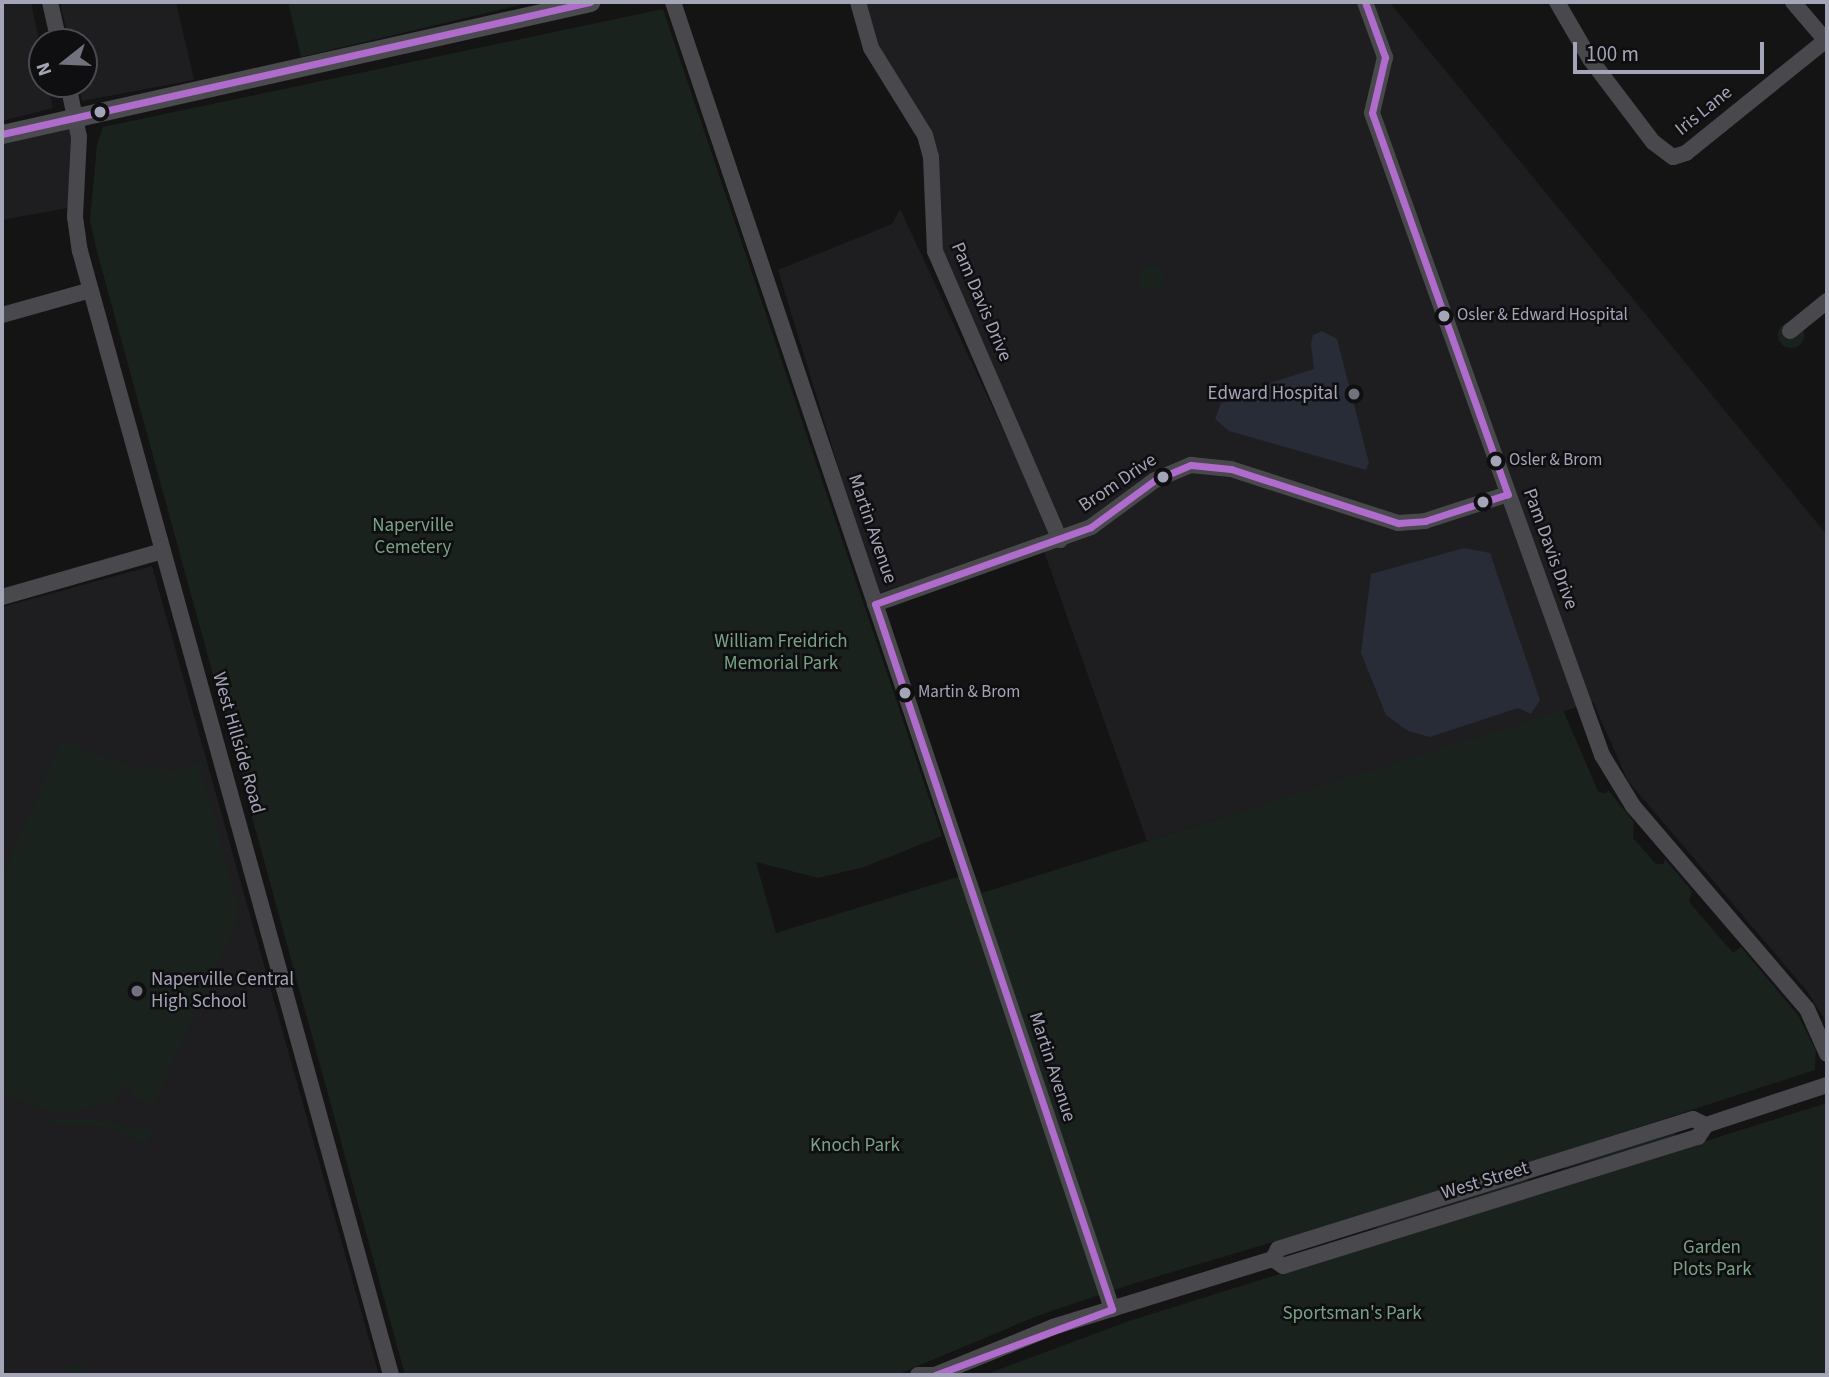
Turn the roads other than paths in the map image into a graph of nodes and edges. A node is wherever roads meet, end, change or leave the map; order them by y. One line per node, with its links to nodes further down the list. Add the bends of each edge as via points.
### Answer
1 (50, 2): 8 (street)
2 (590, 2): 11 (main road)
3 (673, 2): 21 (street, Martin Avenue)
4 (858, 2): 18 (street, Pam Davis Drive, via 871,48 925,135 931,157 935,251)
5 (1365, 2): 17 (street, Pam Davis Drive, via 1385,57 1372,113)
6 (1557, 2): 9 (street, Iris Lane, via 1590,58 1653,142 1673,157 1686,153)
7 (1793, 2): 9 (street)
8 (56, 28)
9 (1826, 41)
10 (71, 98): 11 (street, West Hillside Road)
11 (75, 117): 12 (main road); 13 (street, West Hillside Road, via 79,137 75,217)
12 (2, 134)
13 (91, 290): 15 (street); 19 (street, West Hillside Road)
14 (1827, 301): 16 (street)
15 (2, 315)
16 (1790, 331)
17 (1508, 494): 18 (street, Brom Drive, via 1424,521 1398,523 1231,469 1191,465 1155,480 1108,518); 22 (street, Pam Davis Drive, via 1602,755 1633,806 1807,1009)
18 (1060, 540): 21 (street, Brom Drive)
19 (162, 551): 20 (street); 25 (street, West Hillside Road)
20 (2, 597)
21 (875, 604): 24 (street, Martin Avenue)
22 (1827, 1054)
23 (1827, 1085): 24 (street, West Street, via 1706,1125 1693,1119 1278,1250 1273,1259)
24 (1112, 1309): 27 (street, West Street)
25 (391, 1375)
26 (918, 1375): 27 (street, West Street)
27 (935, 1375)

